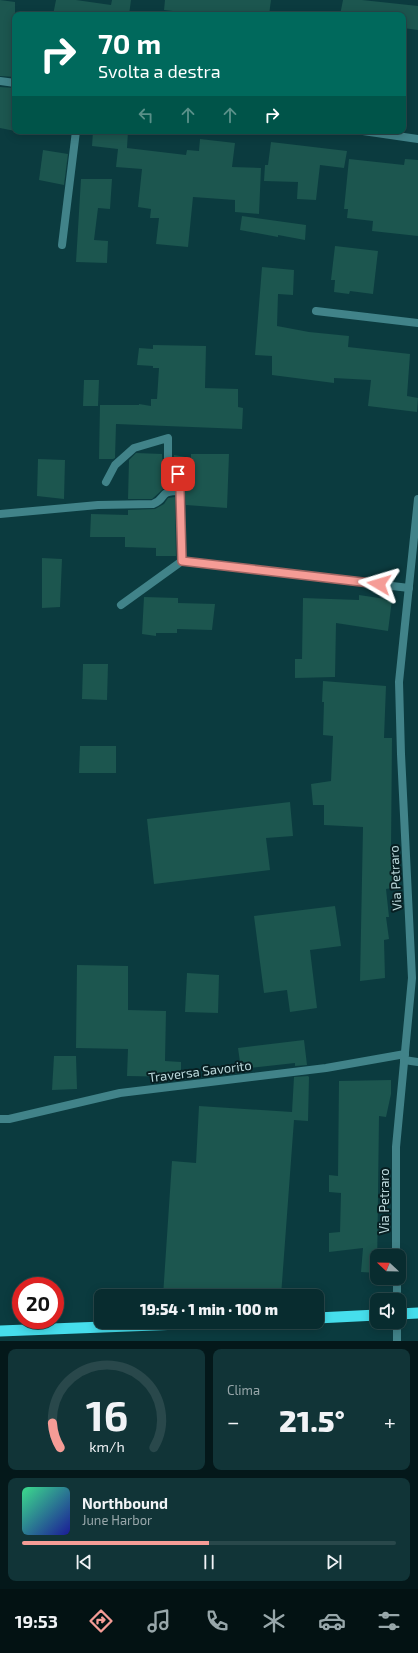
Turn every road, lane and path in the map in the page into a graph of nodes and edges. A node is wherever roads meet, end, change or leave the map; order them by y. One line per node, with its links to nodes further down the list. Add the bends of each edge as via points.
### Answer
1 (0, 81): 2 (street)
2 (12, 83)
3 (76, 134): 6 (street)
4 (384, 134): 5 (street)
5 (418, 139)
6 (62, 245)
7 (316, 311): 8 (street)
8 (418, 324)
9 (106, 482): 10 (street, via 115,465 134,448 168,438 168,472 178,474)
10 (180, 491): 12 (street, via 168,491 153,504 98,505); 13 (street)
11 (418, 499): 14 (street, Via Petraro)
12 (0, 514)
13 (182, 561): 14 (street); 15 (street)
14 (409, 588): 16 (street, Via Petraro, via 399,682 412,978)
15 (121, 605)
16 (404, 1057): 17 (street, Traversa Savorito); 18 (street, Traversa Savorito, via 120,1093); 19 (street, Via Petraro, via 396,1147)
17 (418, 1062)
18 (0, 1119)
19 (396, 1249)
20 (418, 1313): 21 (highway)
21 (406, 1314)
22 (370, 1315): 23 (highway)
23 (324, 1318)
24 (94, 1327): 26 (highway)
25 (397, 1329): 27 (street)
26 (0, 1331)
27 (397, 1341)

